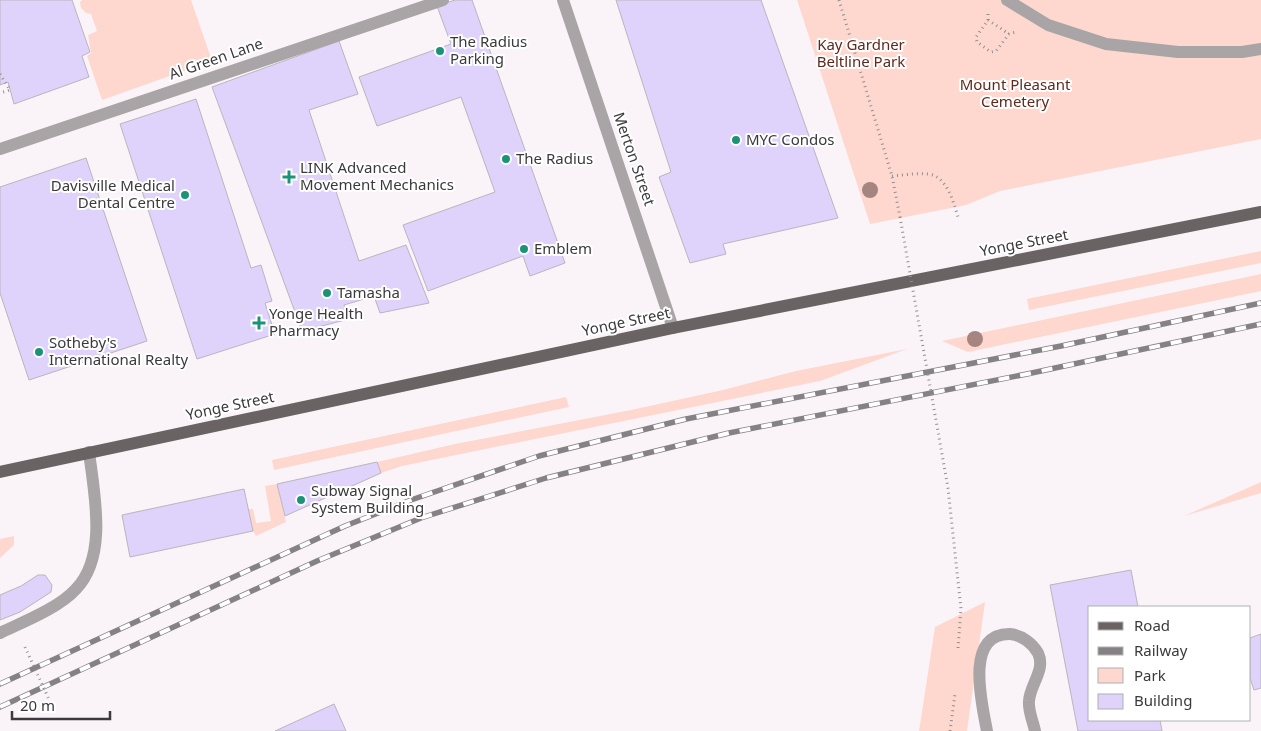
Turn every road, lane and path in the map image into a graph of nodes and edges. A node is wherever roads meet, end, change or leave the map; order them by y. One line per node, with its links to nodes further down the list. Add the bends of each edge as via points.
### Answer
1 (443, 0): 14 (street, Al Green Lane)
2 (562, 0): 18 (street, Merton Street)
3 (838, 0): 15 (path)
4 (1007, 0): 6 (street)
5 (988, 11): 7 (path)
6 (1030, 14): 8 (path, via 1020,29); 10 (street, via 1048,25 1106,44 1178,52)
7 (988, 20): 8 (path); 9 (path, via 976,37)
8 (1008, 34): 9 (path, via 996,51)
9 (985, 48): 11 (path)
10 (1261, 49)
11 (982, 52)
12 (0, 74): 13 (path, via 10,90)
13 (0, 93)
14 (0, 149)
15 (892, 176): 17 (path, via 930,174 950,192); 21 (path, bridge, via 948,488)
16 (1261, 212): 18 (main road, Yonge Street)
17 (959, 220)
18 (673, 328): 19 (main road, Yonge Street)
19 (89, 452): 20 (main road, Yonge Street); 22 (street, via 96,510 95,551 88,570 76,589 50,609)
20 (0, 472)
21 (961, 609)
22 (0, 633)
23 (25, 647): 24 (path, bridge)
24 (52, 706)
25 (987, 731): 26 (street, via 981,702 980,660 989,641 1010,634 1027,641 1038,655 1038,674 1028,703)
26 (1035, 731)

